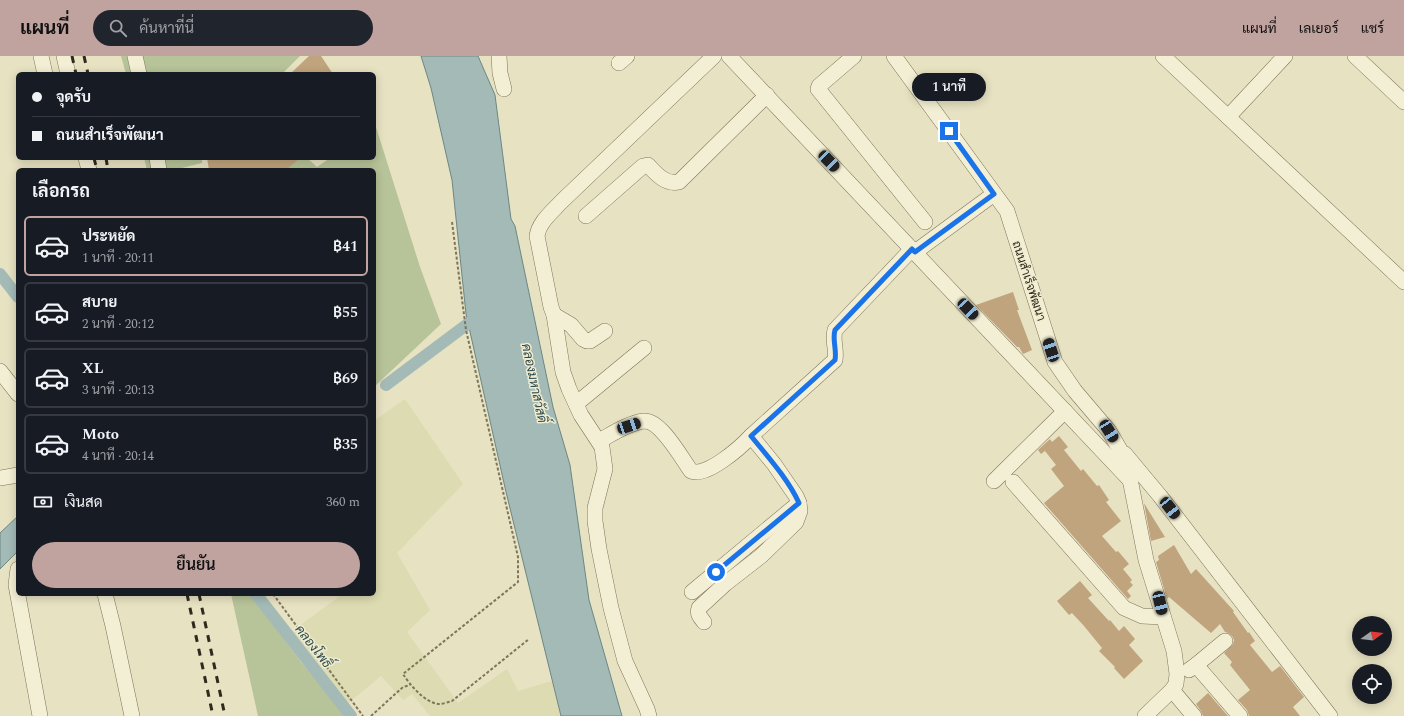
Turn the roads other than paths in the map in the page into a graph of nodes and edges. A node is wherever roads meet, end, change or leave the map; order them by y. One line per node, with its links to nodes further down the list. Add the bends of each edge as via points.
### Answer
1 (41, 56): 12 (street)
2 (64, 56): 13 (street)
3 (136, 56): 14 (street)
4 (499, 56): 15 (street)
5 (714, 56): 24 (street, via 561,202 538,230 550,307)
6 (729, 56): 16 (street)
7 (854, 56): 21 (street, via 819,86 818,90)
8 (894, 56): 19 (street, ถนนสำเร็จพัฒนา)
9 (1163, 56): 18 (street)
10 (1285, 56): 18 (street)
11 (1354, 56): 17 (street)
12 (45, 72)
13 (68, 72)
14 (139, 72)
15 (504, 89)
16 (767, 96): 20 (street, via 679,182 666,182 648,165 643,166); 22 (street)
17 (1404, 102)
18 (1228, 117): 23 (street)
19 (994, 194): 22 (street); 33 (street, ถนนสำเร็จพัฒนา, via 1007,212 1055,362)
20 (586, 216)
21 (925, 222)
22 (913, 251): 30 (street); 31 (street, via 835,330 835,360)
23 (1404, 282)
24 (554, 315): 25 (street, via 571,325 586,341); 29 (street, via 563,372)
25 (605, 331)
26 (644, 348): 29 (street)
27 (0, 370): 28 (street)
28 (16, 391)
29 (576, 404): 32 (street)
30 (1065, 411): 36 (street); 37 (street)
31 (751, 436): 32 (street, via 733,454 715,466 696,473 691,471 666,436 649,422 629,426); 39 (street, via 774,464)
32 (598, 441): 51 (street, via 602,447 605,469 595,508 595,520 604,578 624,661)
33 (1120, 448): 36 (street, ถนนสำเร็จพัฒนา); 55 (street)
34 (16, 475): 35 (street)
35 (0, 478)
36 (1130, 480): 43 (street, ถนนสำเร็จพัฒนา, via 1146,560)
37 (994, 481)
38 (1013, 482): 43 (street, via 1124,608 1142,616)
39 (799, 503): 40 (street); 44 (street, via 800,511 796,522 761,556 699,608 698,612)
40 (692, 592)
41 (18, 596): 49 (street)
42 (106, 596): 50 (street)
43 (1163, 617): 47 (street, ถนนสำเร็จพัฒนา, via 1174,651)
44 (704, 622)
45 (1225, 641): 46 (street)
46 (1196, 665): 47 (street); 54 (street)
47 (1177, 674): 48 (street, ถนนสำเร็จพัฒนา, via 1176,684)
48 (1172, 690): 52 (street, ถนนสำเร็จพัฒนา); 53 (street)
49 (40, 716)
50 (132, 716)
51 (649, 716)
52 (1145, 716)
53 (1194, 716)
54 (1240, 716)
55 (1330, 716)

